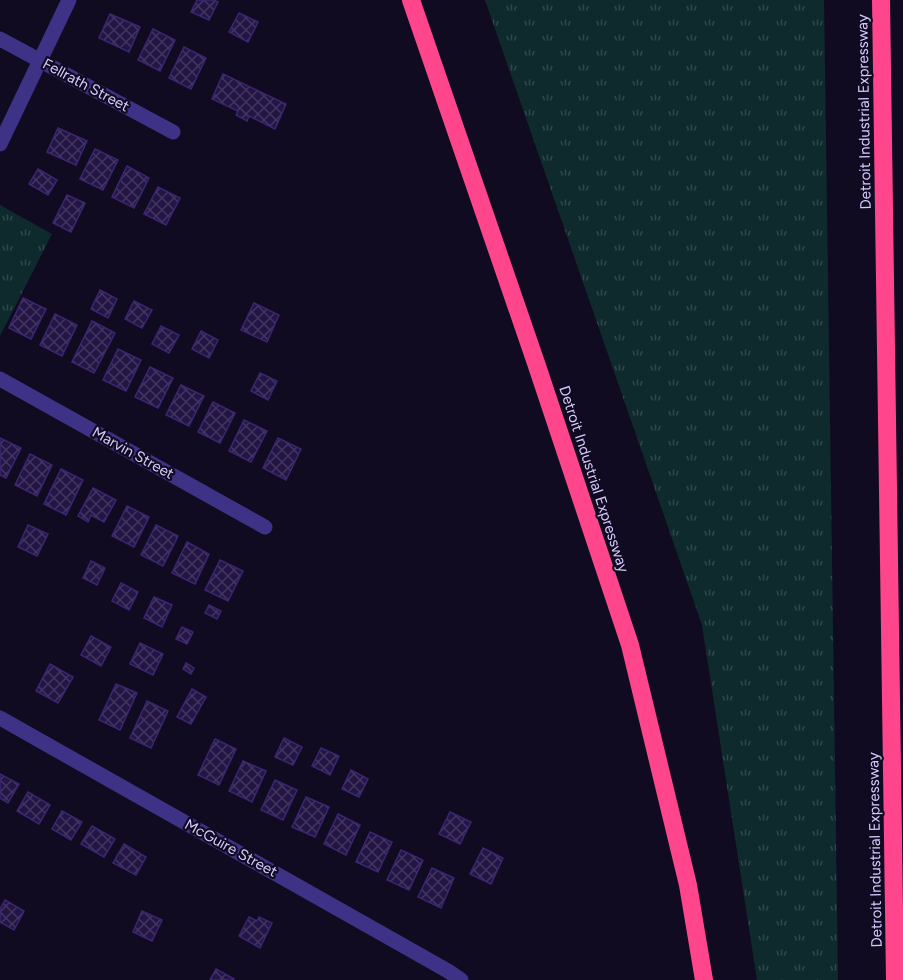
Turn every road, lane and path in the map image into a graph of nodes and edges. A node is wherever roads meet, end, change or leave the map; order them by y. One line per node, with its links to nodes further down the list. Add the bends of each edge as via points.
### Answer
1 (69, 0): 5 (street)
2 (411, 0): 12 (highway, Detroit Industrial Expressway, via 630,645 688,885)
3 (881, 0): 13 (highway, Detroit Industrial Expressway)
4 (0, 39): 5 (street, Fellrath Street)
5 (41, 61): 6 (street, Fellrath Street); 7 (street)
6 (173, 132)
7 (0, 144)
8 (0, 379): 9 (street, Marvin Street)
9 (265, 527)
10 (0, 718): 11 (street, McGuire Street)
11 (460, 980)
12 (704, 980)
13 (895, 980)

